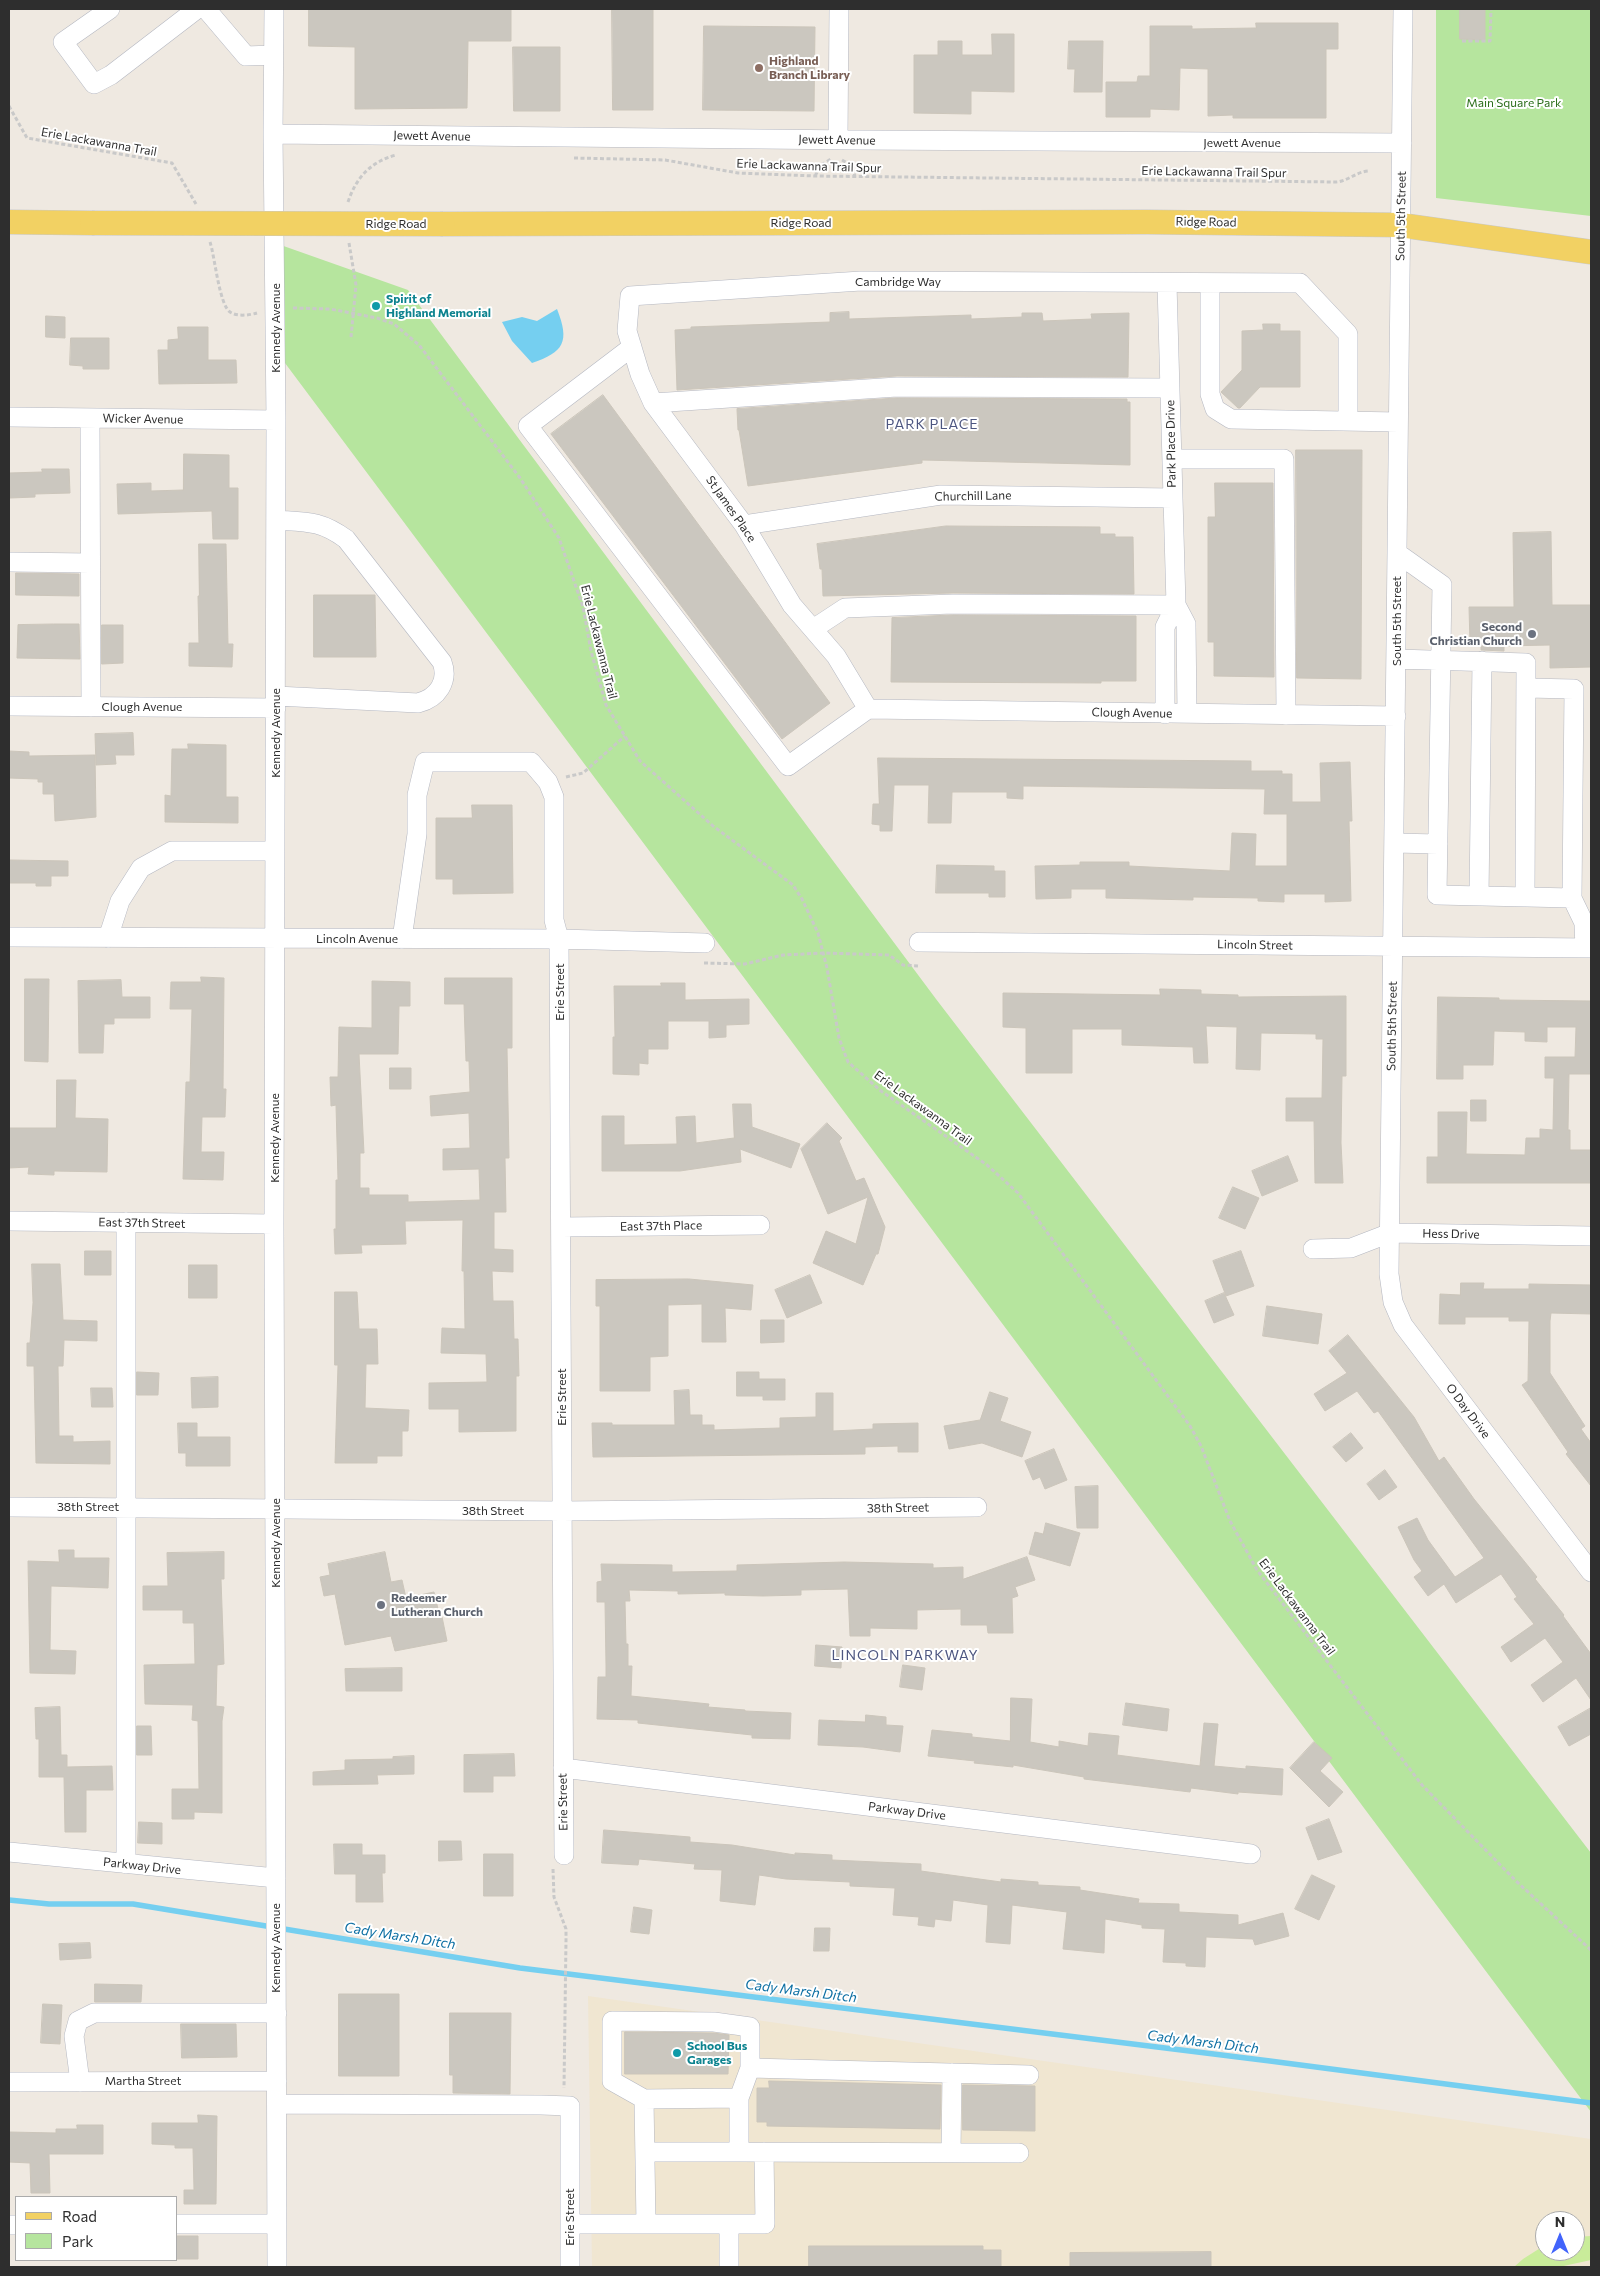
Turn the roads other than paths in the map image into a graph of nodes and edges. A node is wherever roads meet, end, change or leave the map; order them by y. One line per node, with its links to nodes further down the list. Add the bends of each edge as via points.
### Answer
1 (110, 9): 2 (street, via 63,42 94,84 111,75)
2 (197, 9)
3 (206, 9): 7 (street, via 246,56)
4 (274, 9): 7 (street, Kennedy Avenue)
5 (839, 9): 10 (street)
6 (1403, 9): 9 (street, South 5th Street)
7 (273, 55): 8 (street, Kennedy Avenue)
8 (273, 134): 10 (street, Jewett Avenue); 22 (street, Kennedy Avenue)
9 (1402, 143): 10 (street, Jewett Avenue); 12 (street, South 5th Street)
10 (837, 153)
11 (9, 222): 12 (main road, Ridge Road, bridge)
12 (1400, 225): 13 (main road, Ridge Road); 24 (street, South 5th Street)
13 (1591, 252)
14 (1167, 284): 15 (street, Cambridge Way); 16 (street, Cambridge Way, via 861,281); 18 (street, Park Place Drive)
15 (1210, 284): 23 (street, Cambridge Way, via 1300,283 1348,334); 23 (street, via 1210,394 1215,409 1231,419)
16 (630, 296): 17 (street, St James Place, via 627,331)
17 (632, 347): 19 (street, St James Place); 41 (street, via 528,426 788,766)
18 (1170, 388): 19 (street, via 897,387); 25 (street, Park Place Drive)
19 (653, 402): 28 (street, St James Place)
20 (9, 418): 21 (street, Wicker Avenue)
21 (90, 418): 22 (street, Wicker Avenue); 31 (street)
22 (276, 420): 27 (street, Kennedy Avenue)
23 (1348, 421): 24 (street)
24 (1398, 422): 29 (street, South 5th Street)
25 (1172, 459): 26 (street, Park Place Drive); 44 (street, via 1284,459)
26 (1173, 498): 28 (street, Churchill Lane, via 941,495); 32 (street, Park Place Drive)
27 (276, 520): 38 (street, Kennedy Avenue); 38 (street, Clough Avenue, via 313,522 330,527 346,539 442,662 445,676 439,690 418,703)
28 (744, 526): 33 (street, St James Place, via 792,605)
29 (1397, 553): 34 (street, South 5th Street); 35 (street, via 1442,585)
30 (9, 562): 31 (street)
31 (90, 563): 40 (street)
32 (1176, 605): 33 (street, via 953,604 845,608); 42 (street, Park Place Drive, via 1186,624); 43 (street, Park Place Drive, via 1165,627)
33 (813, 629): 41 (street, St James Place, via 836,656)
34 (1397, 660): 35 (street); 45 (street, South 5th Street)
35 (1440, 660): 36 (street); 47 (street)
36 (1482, 661): 37 (street, via 1526,663); 49 (street)
37 (1526, 688): 50 (street); 51 (street, via 1574,690)
38 (276, 702): 40 (street, Clough Avenue); 48 (street, Kennedy Avenue)
39 (9, 706): 40 (street, Clough Avenue)
40 (91, 707)
41 (868, 709): 43 (street, Clough Avenue)
42 (1187, 713): 43 (street, Clough Avenue); 44 (street, Clough Avenue)
43 (1165, 714)
44 (1286, 715): 45 (street, Clough Avenue)
45 (1396, 716): 46 (street, South 5th Street)
46 (1394, 843): 47 (street); 59 (street, South 5th Street)
47 (1438, 844): 49 (street, via 1437,895)
48 (275, 851): 53 (street, via 172,851 141,868 120,901); 54 (street, Kennedy Avenue)
49 (1479, 896): 50 (street)
50 (1525, 897): 51 (street)
51 (1572, 898): 60 (street, via 1584,923)
52 (9, 937): 53 (street, Lincoln Avenue)
53 (108, 938): 54 (street, Lincoln Avenue)
54 (275, 939): 55 (street, Lincoln Avenue); 63 (street, Kennedy Avenue)
55 (402, 939): 56 (street, Lincoln Avenue); 56 (street, Erie Street, via 417,834 417,795 425,762 531,762 548,782 554,797 554,920)
56 (559, 940): 58 (street, Lincoln Avenue); 65 (street, Erie Street)
57 (919, 942): 59 (street, Lincoln Street)
58 (705, 943)
59 (1392, 946): 60 (street, Lincoln Street); 66 (street, South 5th Street)
60 (1588, 948)
61 (9, 1221): 62 (street, East 37th Street)
62 (126, 1222): 63 (street, East 37th Street); 71 (street)
63 (274, 1224): 72 (street, Kennedy Avenue)
64 (760, 1225): 65 (street, East 37th Place)
65 (561, 1227): 73 (street, Erie Street)
66 (1390, 1233): 67 (street, Hess Drive); 68 (street, Hess Drive, via 1350,1248); 74 (street, O Day Drive, via 1389,1274 1393,1302 1403,1325)
67 (1591, 1236)
68 (1313, 1249)
69 (9, 1507): 71 (street, 38th Street)
70 (977, 1507): 73 (street, 38th Street)
71 (126, 1508): 72 (street, 38th Street); 79 (street)
72 (277, 1509): 73 (street, 38th Street); 80 (street, Kennedy Avenue)
73 (562, 1511): 75 (street, Erie Street)
74 (1591, 1572)
75 (563, 1768): 77 (street, Parkway Drive); 78 (street, Erie Street)
76 (9, 1852): 79 (street, Parkway Drive)
77 (1251, 1854)
78 (564, 1855)
79 (126, 1864): 80 (street, Parkway Drive)
80 (276, 1878): 81 (street, Kennedy Avenue)
81 (277, 2013): 85 (street, Kennedy Avenue); 87 (street, via 94,2013 78,2021 74,2036)
82 (750, 2068): 83 (street); 88 (street, via 750,2027 714,2022 612,2021 612,2081); 89 (street)
83 (952, 2073): 84 (street); 94 (street)
84 (1029, 2075)
85 (277, 2081): 87 (street, Martha Street); 90 (street, Kennedy Avenue)
86 (9, 2082): 87 (street, Martha Street)
87 (80, 2082)
88 (644, 2098): 89 (street); 91 (street)
89 (739, 2098): 92 (street)
90 (277, 2104): 97 (street, Kennedy Avenue); 98 (street, Erie Street, via 541,2104 570,2099)
91 (645, 2152): 92 (street); 99 (street)
92 (739, 2152): 93 (street)
93 (764, 2152): 94 (street); 100 (street, via 764,2224)
94 (951, 2152): 95 (street)
95 (1019, 2153)
96 (178, 2224): 97 (street)
97 (277, 2224): 101 (street, Kennedy Avenue)
98 (570, 2224): 99 (street); 102 (street, Erie Street)
99 (646, 2224): 100 (street)
100 (730, 2224): 103 (street)
101 (278, 2267)
102 (570, 2267)
103 (730, 2267)

